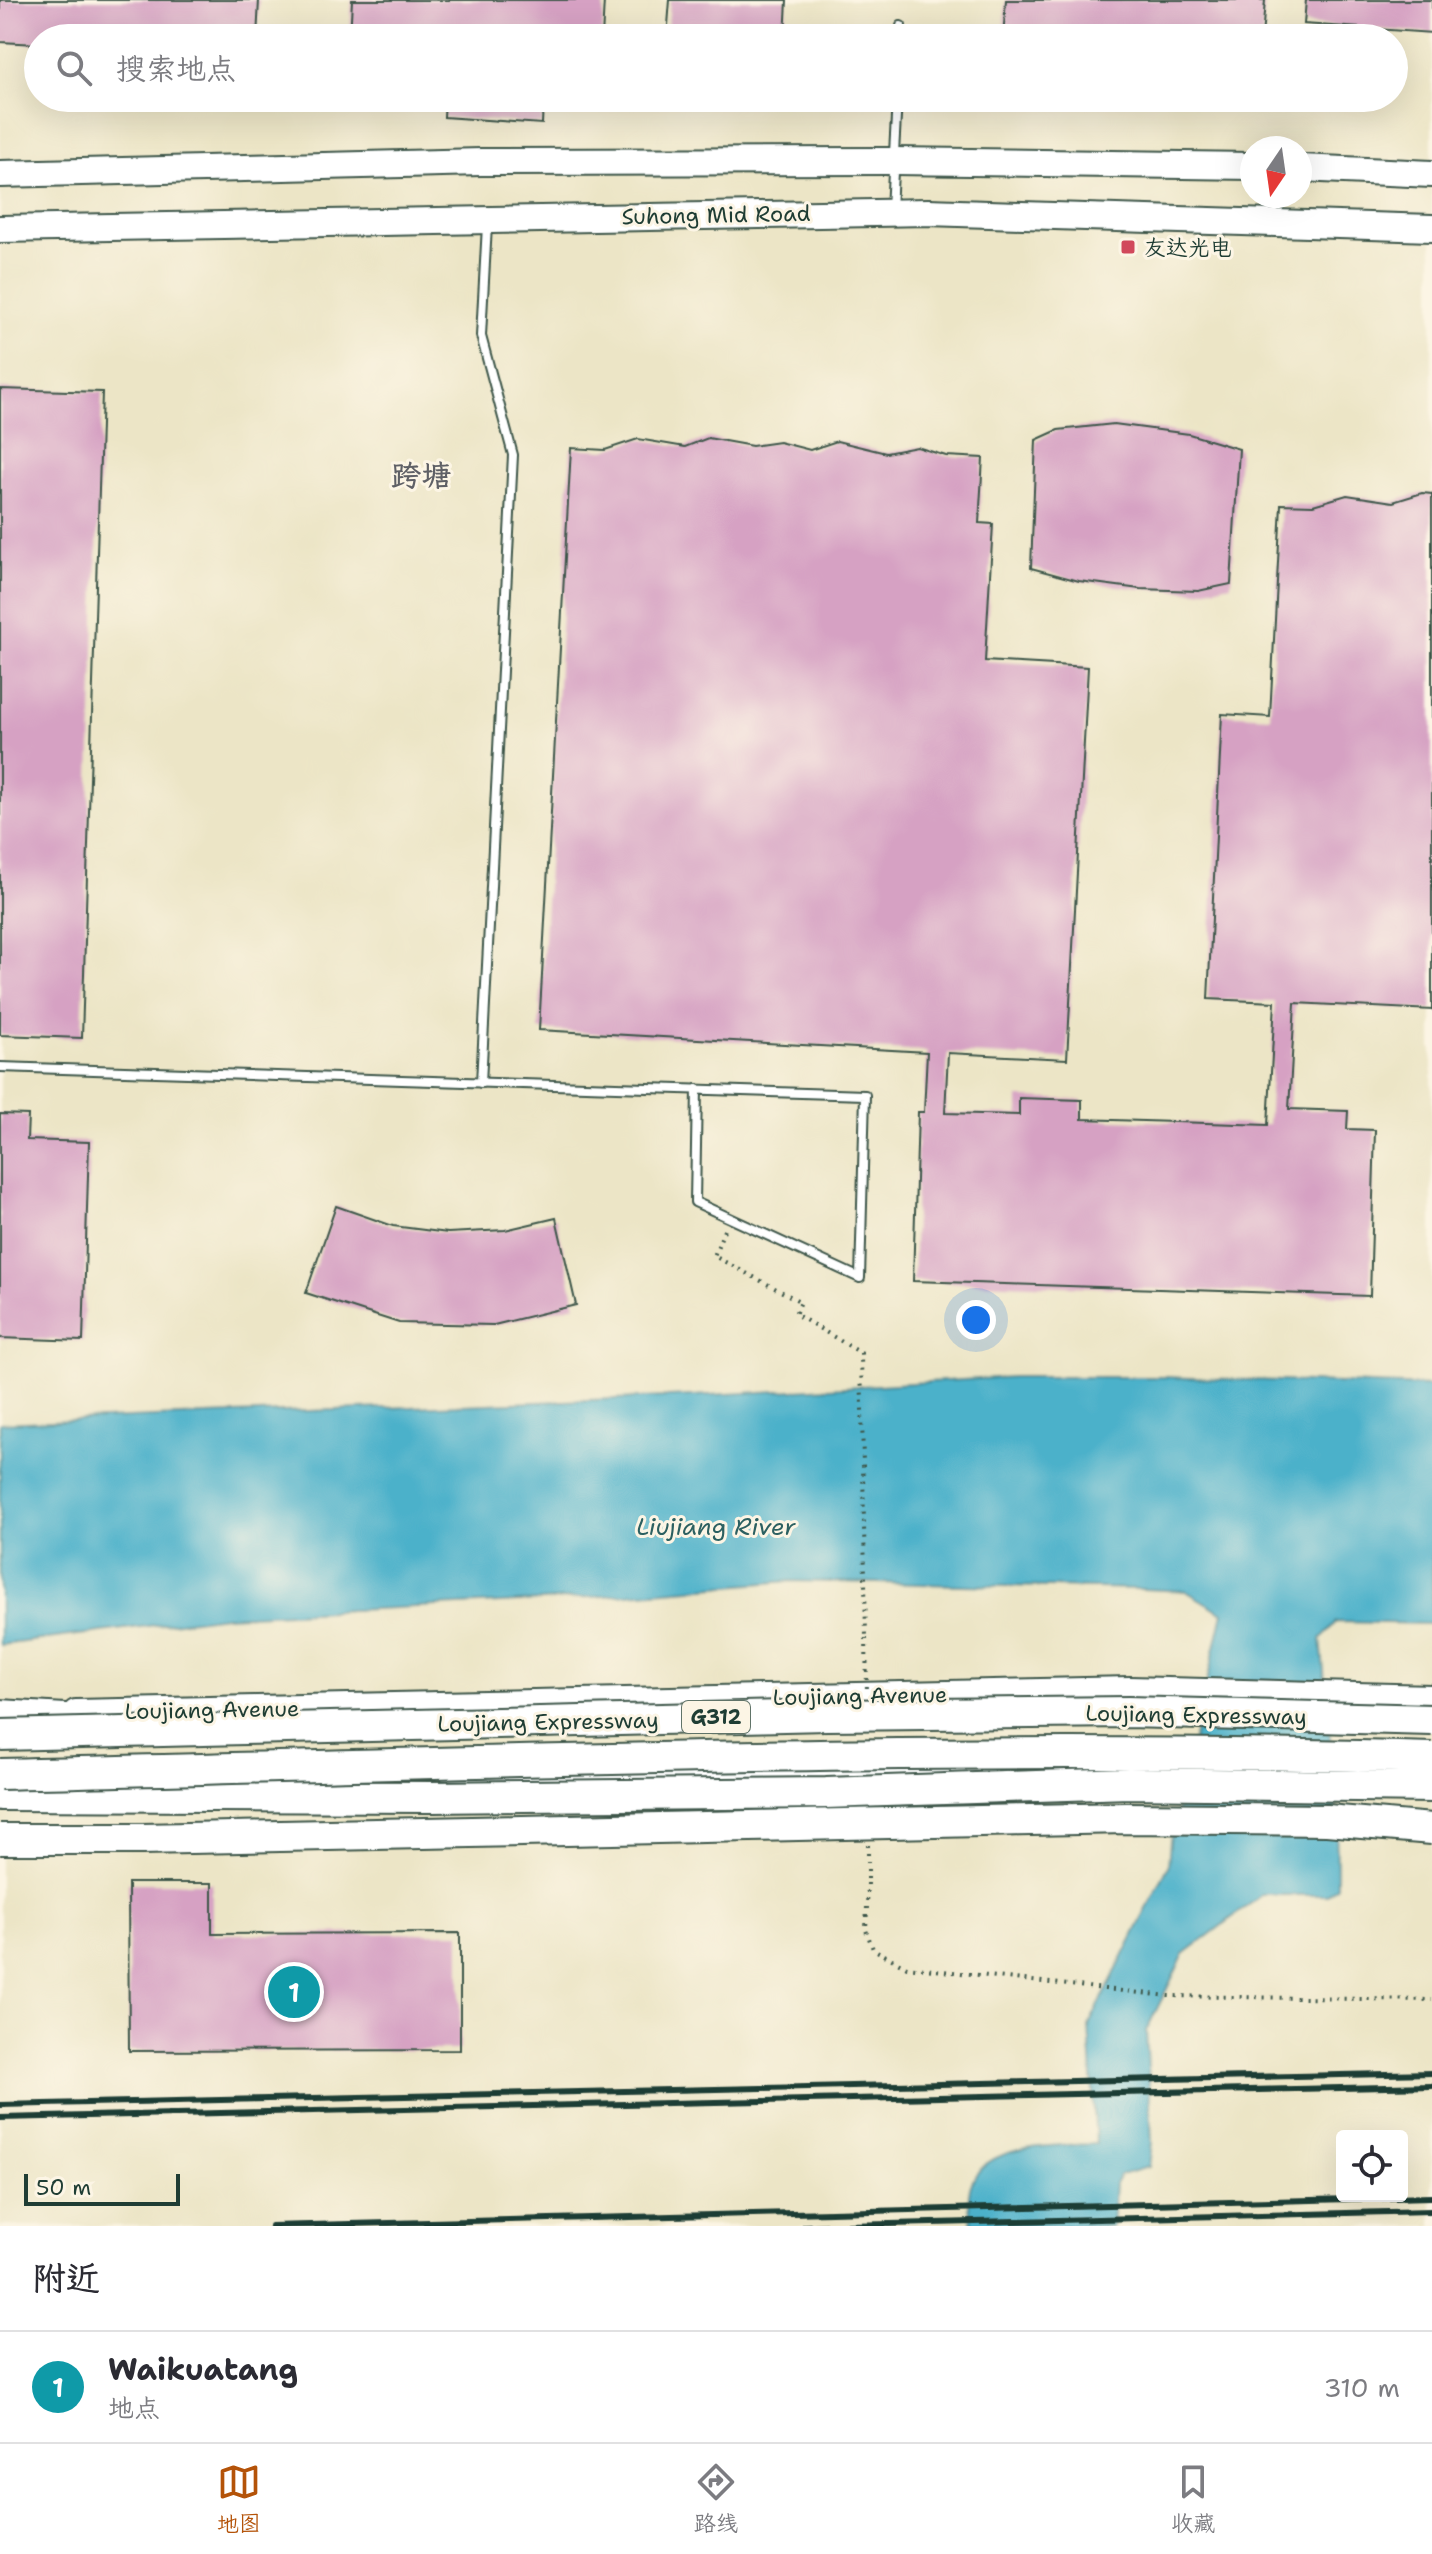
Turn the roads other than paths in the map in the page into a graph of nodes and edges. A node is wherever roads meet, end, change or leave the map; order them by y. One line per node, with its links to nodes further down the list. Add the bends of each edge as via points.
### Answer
1 (896, 112): 2 (lane)
2 (894, 161): 3 (main road); 5 (main road, via 481,162); 7 (lane)
3 (1240, 166)
4 (1312, 169): 6 (main road)
5 (0, 174)
6 (1432, 174)
7 (891, 212): 8 (main road, Suhong Mid Road); 9 (main road, Suhong Mid Road)
8 (487, 220): 10 (main road, Suhong Mid Road); 12 (lane, via 481,336 513,455)
9 (1432, 228)
10 (0, 229)
11 (0, 1067): 12 (lane)
12 (481, 1083): 13 (lane)
13 (697, 1089): 13 (lane, via 865,1095 860,1278 695,1202)
14 (1432, 1698): 15 (main road, Loujiang Avenue / G312, via 1114,1690)
15 (0, 1715): 17 (highway, bridge)
16 (1432, 1720): 17 (highway, Loujiang Expressway / G312, bridge, via 1113,1712)
17 (223, 1729): 18 (highway, Loujiang Expressway / G312, bridge)
18 (0, 1735)
19 (1432, 1758): 20 (highway, Loujiang Expressway / G312, bridge, via 1130,1753)
20 (0, 1774)
21 (1432, 1779): 23 (main road, via 1178,1772 826,1773)
22 (1432, 1787): 23 (highway, bridge, via 1129,1783 432,1797)
23 (0, 1794)
24 (1432, 1829): 25 (highway, bridge, via 1327,1820 1126,1818)
25 (0, 1839)

